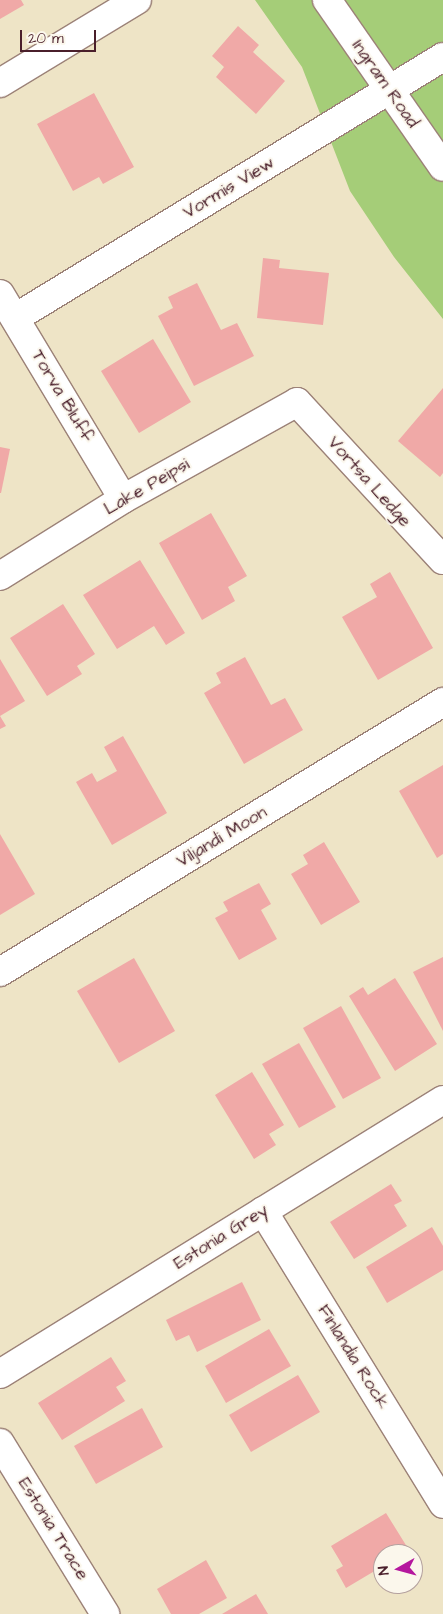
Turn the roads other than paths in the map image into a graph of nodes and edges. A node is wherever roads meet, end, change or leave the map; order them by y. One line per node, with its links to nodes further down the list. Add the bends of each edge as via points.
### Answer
1 (137, 0): 4 (street)
2 (327, 0): 5 (street, Ingram Road)
3 (443, 57): 5 (street, Vormis View)
4 (0, 83)
5 (389, 91): 6 (street, Ingram Road); 8 (street, Vormis View)
6 (443, 167)
7 (0, 294): 8 (street, Torva Bluff)
8 (15, 318): 10 (street, Torva Bluff)
9 (297, 402): 10 (street, Lake Peipsi); 11 (street, Vortsa Ledge)
10 (123, 499): 12 (street, Lake Peipsi)
11 (443, 560)
12 (0, 576)
13 (443, 702): 14 (street, Viljandi Moon)
14 (0, 972)
15 (443, 1100): 16 (street, Estonia Grey)
16 (263, 1211): 17 (street, Estonia Grey); 19 (street, Finlandia Rock)
17 (0, 1374)
18 (0, 1443): 20 (street, Estonia Trace)
19 (443, 1504)
20 (105, 1614)

